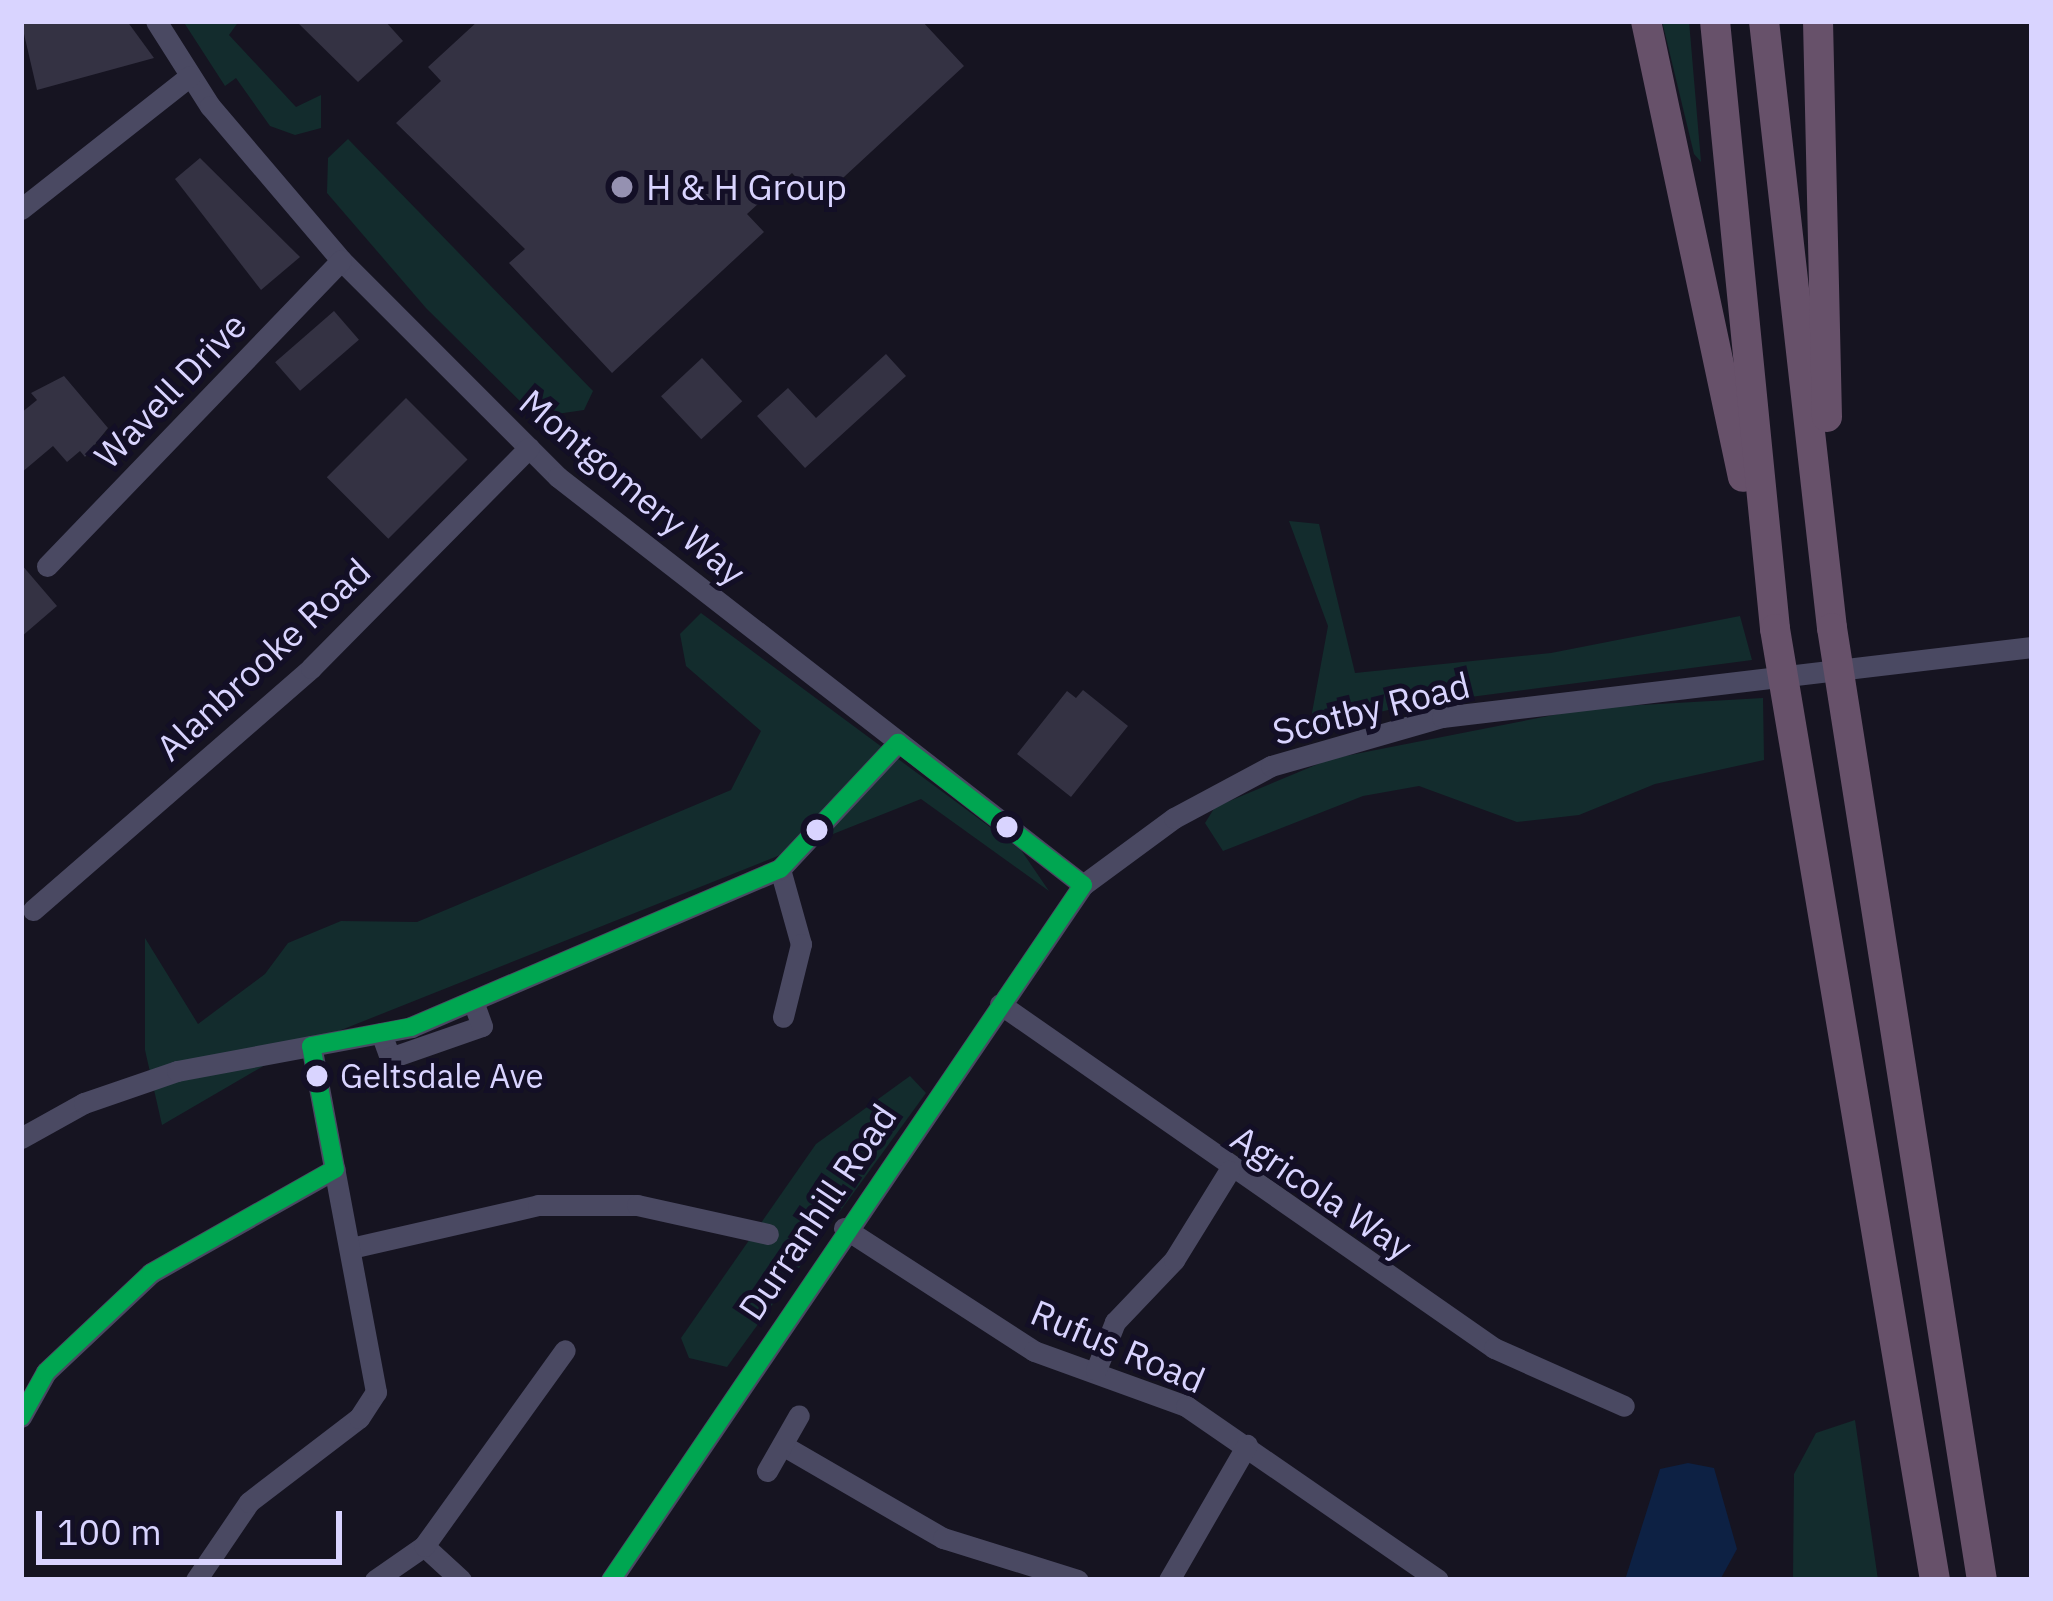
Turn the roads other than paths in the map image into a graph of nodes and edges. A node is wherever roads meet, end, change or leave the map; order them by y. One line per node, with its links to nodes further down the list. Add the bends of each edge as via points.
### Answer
1 (156, 21): 6 (street, Montgomery Way)
2 (1646, 21): 12 (highway)
3 (1714, 21): 12 (highway)
4 (1764, 21): 11 (highway)
5 (1818, 21): 11 (highway)
6 (190, 76): 7 (street); 8 (street, Montgomery Way)
7 (21, 209)
8 (341, 260): 9 (street, Montgomery Way); 10 (street, Wavell Drive)
9 (529, 448): 14 (street, Montgomery Way); 17 (street, Alanbrooke Road, via 311,668)
10 (47, 566)
11 (1832, 628): 44 (highway)
12 (1775, 629): 43 (highway)
13 (2032, 647): 16 (street, Scotby Road, via 1442,717 1271,766 1174,818)
14 (898, 743): 15 (street); 16 (street, Montgomery Way)
15 (780, 869): 19 (street, via 801,944); 20 (street, via 473,1000 381,1033)
16 (1083, 885): 18 (street, Durranhill Road)
17 (33, 910)
18 (1000, 1004): 23 (street, Agricola Way); 24 (street, Durranhill Road)
19 (784, 1017)
20 (311, 1046): 21 (street, via 177,1071 84,1102); 22 (street)
21 (21, 1138)
22 (335, 1169): 26 (street); 31 (street, via 151,1274 46,1372)
23 (1228, 1171): 28 (street, via 1174,1260 1114,1322); 29 (street, Agricola Way, via 1494,1348)
24 (844, 1228): 28 (street, Rufus Road, via 1034,1351); 39 (street, Durranhill Road)
25 (768, 1234): 26 (street, via 637,1204 538,1204)
26 (351, 1248): 36 (street, via 377,1380 372,1402 249,1502)
27 (566, 1350): 35 (street)
28 (1096, 1370): 32 (street, Rufus Road, via 1186,1406)
29 (1624, 1406)
30 (799, 1414): 33 (street)
31 (21, 1417)
32 (1247, 1445): 41 (street); 42 (street, Rufus Road)
33 (784, 1446): 34 (street); 40 (street, via 943,1538)
34 (767, 1471)
35 (424, 1546): 37 (street); 38 (street)
36 (196, 1580)
37 (374, 1580)
38 (461, 1580)
39 (611, 1580)
40 (1078, 1580)
41 (1169, 1580)
42 (1438, 1580)
43 (1934, 1580)
44 (1982, 1580)

